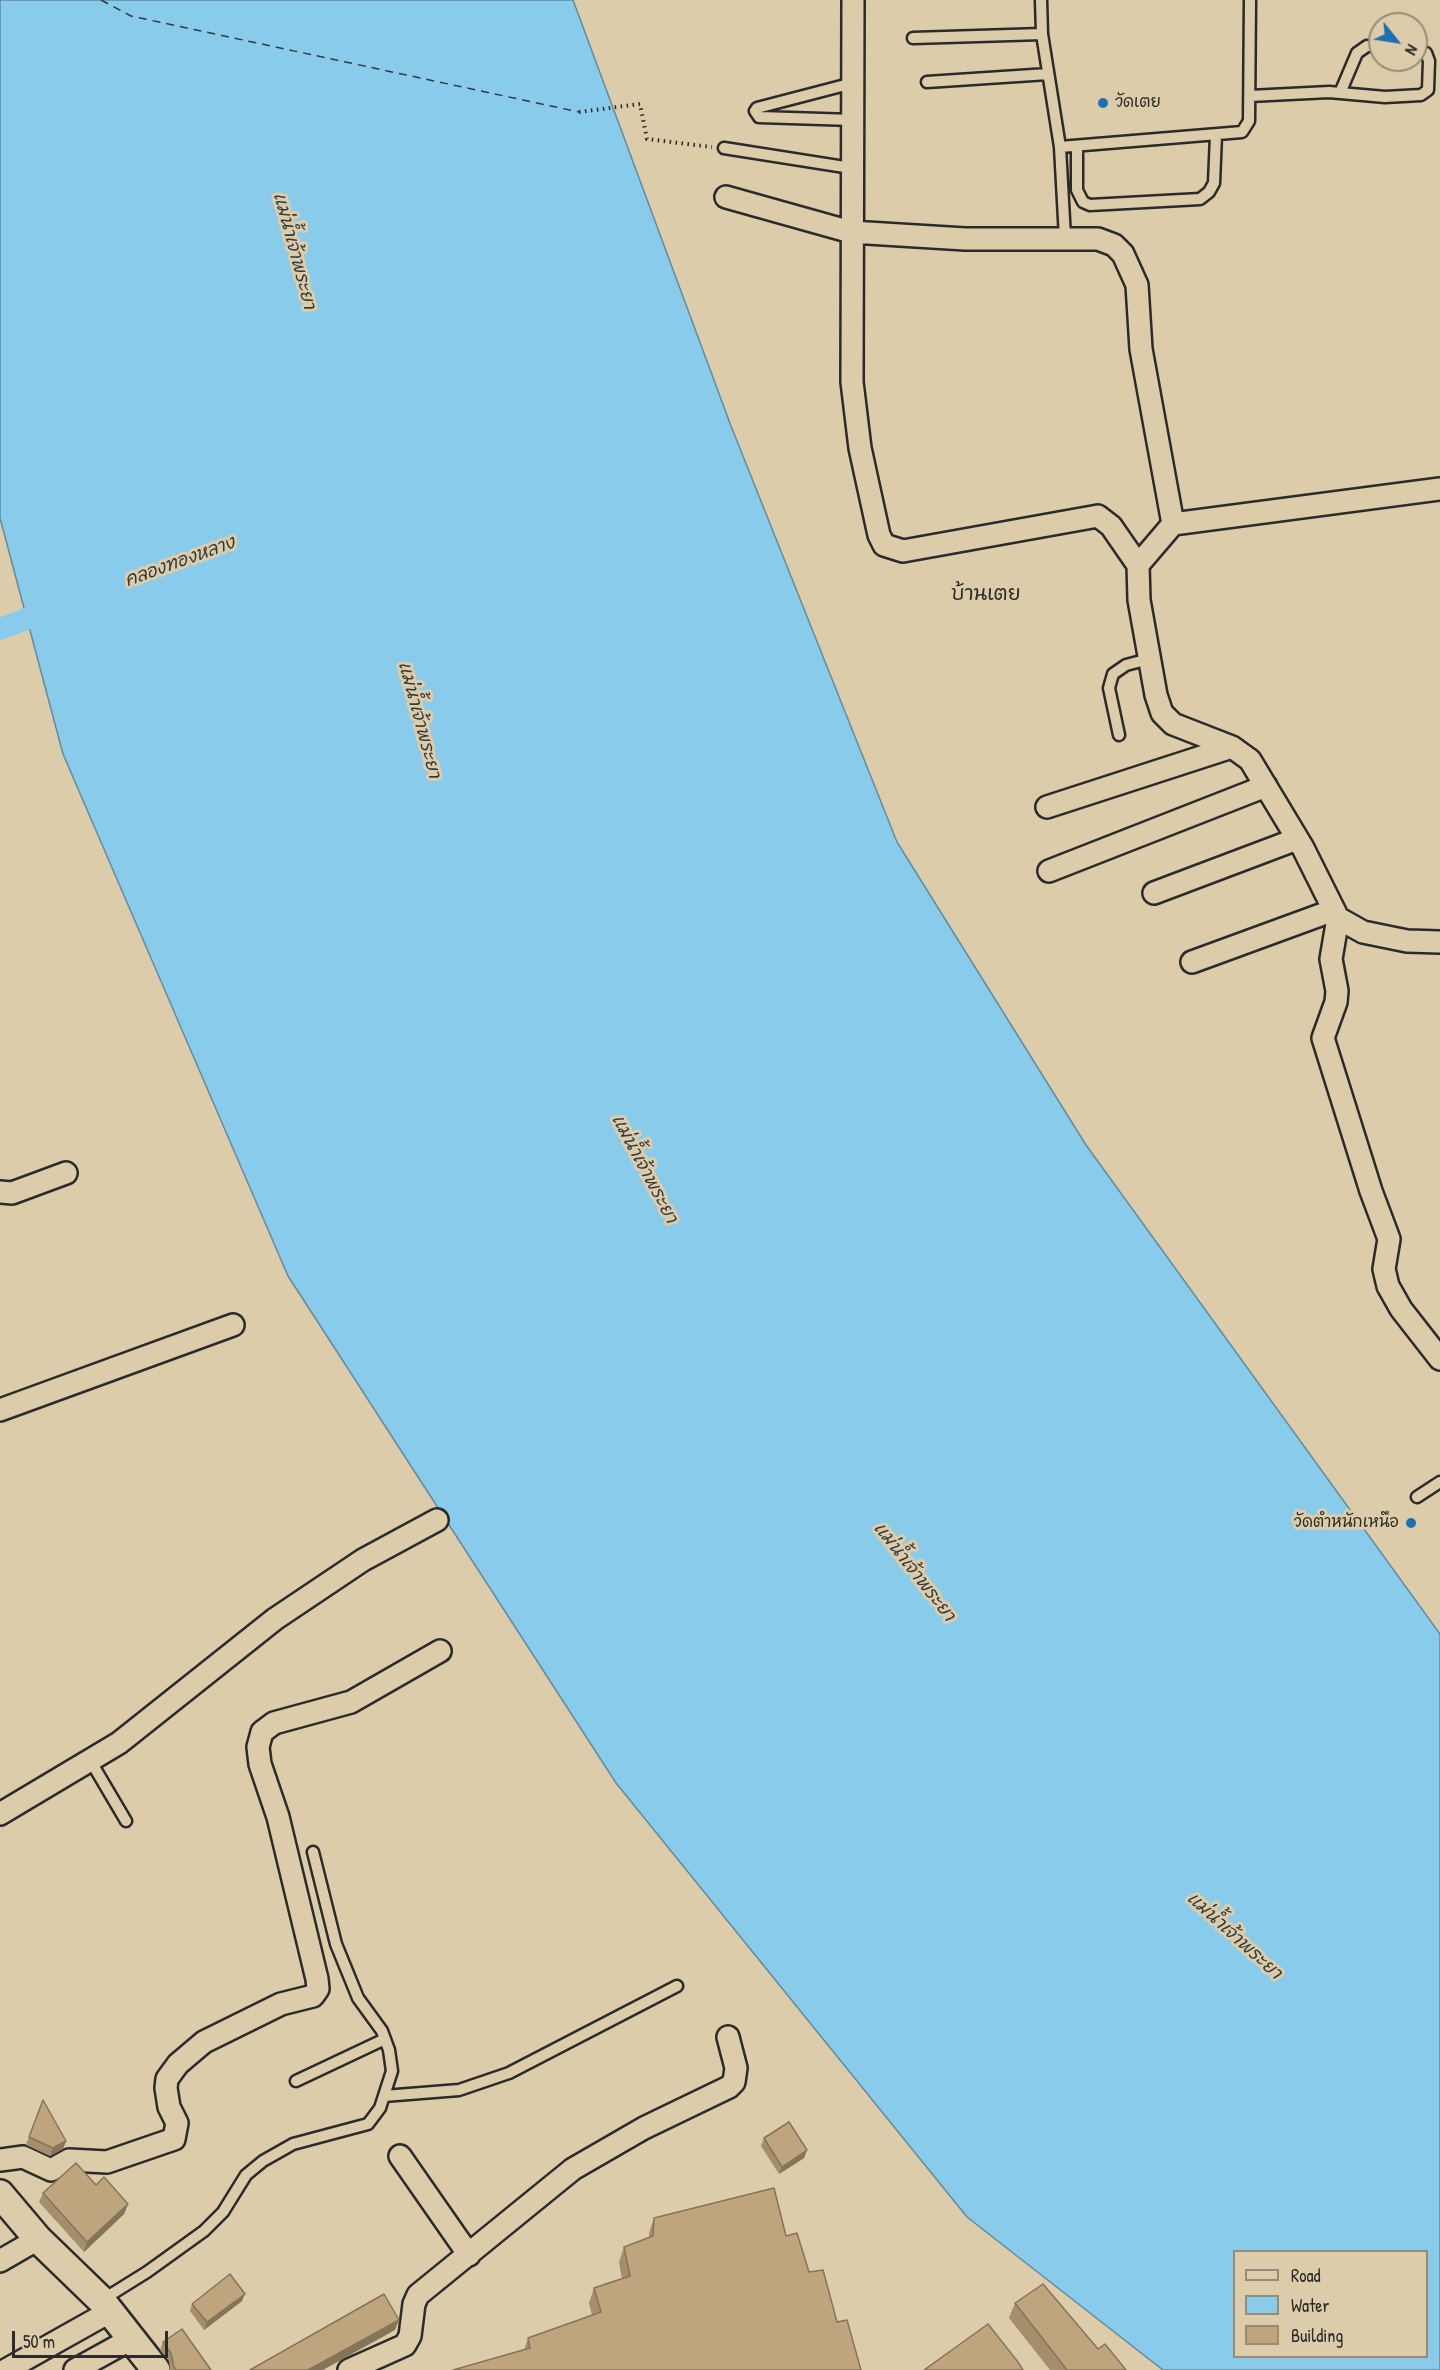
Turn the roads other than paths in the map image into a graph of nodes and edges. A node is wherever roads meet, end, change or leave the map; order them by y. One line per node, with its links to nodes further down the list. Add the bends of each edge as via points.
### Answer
1 (853, 0): 10 (street)
2 (1041, 0): 4 (lane)
3 (1250, 0): 12 (lane)
4 (1042, 34): 5 (lane); 8 (lane)
5 (913, 38)
6 (1368, 46): 11 (lane, via 1356,53)
7 (1428, 57): 11 (lane, via 1426,93 1385,97)
8 (1048, 74): 9 (lane); 16 (lane)
9 (927, 82)
10 (853, 83): 13 (street); 13 (lane, via 755,111 759,117)
11 (1340, 93): 12 (lane)
12 (1250, 96): 14 (lane, via 1247,128)
13 (853, 120): 18 (street)
14 (1216, 135): 15 (lane); 15 (lane, via 1214,183 1200,199 1090,205 1083,202 1077,190)
15 (1077, 146): 16 (lane)
16 (1060, 147): 21 (lane)
17 (724, 148): 18 (lane)
18 (851, 168): 20 (street)
19 (726, 197): 20 (street)
20 (851, 232): 21 (street, via 953,238); 24 (street, via 852,382 866,477 884,545 903,551 1098,516 1111,526)
21 (1065, 238): 23 (street, via 1098,239 1114,245 1123,254 1137,285 1141,349)
22 (1440, 489): 23 (street)
23 (1173, 524): 24 (street)
24 (1138, 565): 25 (street, via 1139,600)
25 (1149, 659): 26 (lane, via 1113,674 1109,688); 27 (street, via 1162,713 1173,724)
26 (1119, 735)
27 (1232, 747): 28 (street, via 1250,760); 29 (street)
28 (1266, 786): 30 (street); 31 (street)
29 (1047, 807)
30 (1297, 840): 32 (street); 33 (street)
31 (1049, 871)
32 (1154, 893)
33 (1336, 914): 34 (street, via 1363,933); 35 (street); 39 (street, via 1331,959 1337,991 1323,1038 1389,1239 1384,1269 1388,1286)
34 (1440, 942)
35 (1192, 962)
36 (66, 1173): 37 (street, via 12,1193)
37 (0, 1192)
38 (233, 1325): 40 (street)
39 (1440, 1359)
40 (0, 1410)
41 (1440, 1482): 42 (lane)
42 (1417, 1497)
43 (437, 1520): 45 (street, via 363,1560 275,1619 118,1743)
44 (440, 1651): 55 (street, via 351,1702 274,1723 262,1732 258,1747 260,1764 278,1817 317,1979 318,1989 313,1996 281,2004 204,2042 178,2064 167,2079 166,2088 177,2123 174,2139 107,2162 69,2160 51,2170 23,2157)
45 (90, 1760): 46 (street); 47 (lane)
46 (0, 1814)
47 (126, 1821)
48 (313, 1852): 51 (lane, via 336,1944 358,1998)
49 (677, 1986): 53 (lane, via 508,2073 459,2090)
50 (728, 2037): 58 (street, via 736,2068 729,2087 644,2128 573,2169)
51 (385, 2039): 52 (lane); 53 (lane, via 392,2071)
52 (296, 2081)
53 (384, 2096): 60 (lane, via 368,2124 293,2144 262,2160 246,2175 224,2212 204,2231)
54 (400, 2156): 58 (street)
55 (0, 2160)
56 (0, 2194): 57 (street)
57 (38, 2240): 59 (street); 60 (street)
58 (469, 2255): 65 (street, via 418,2295 405,2345)
59 (0, 2261)
60 (106, 2305): 61 (street); 62 (street)
61 (133, 2338): 63 (street); 64 (street)
62 (6, 2370)
63 (75, 2370)
64 (156, 2370)
65 (349, 2370)

